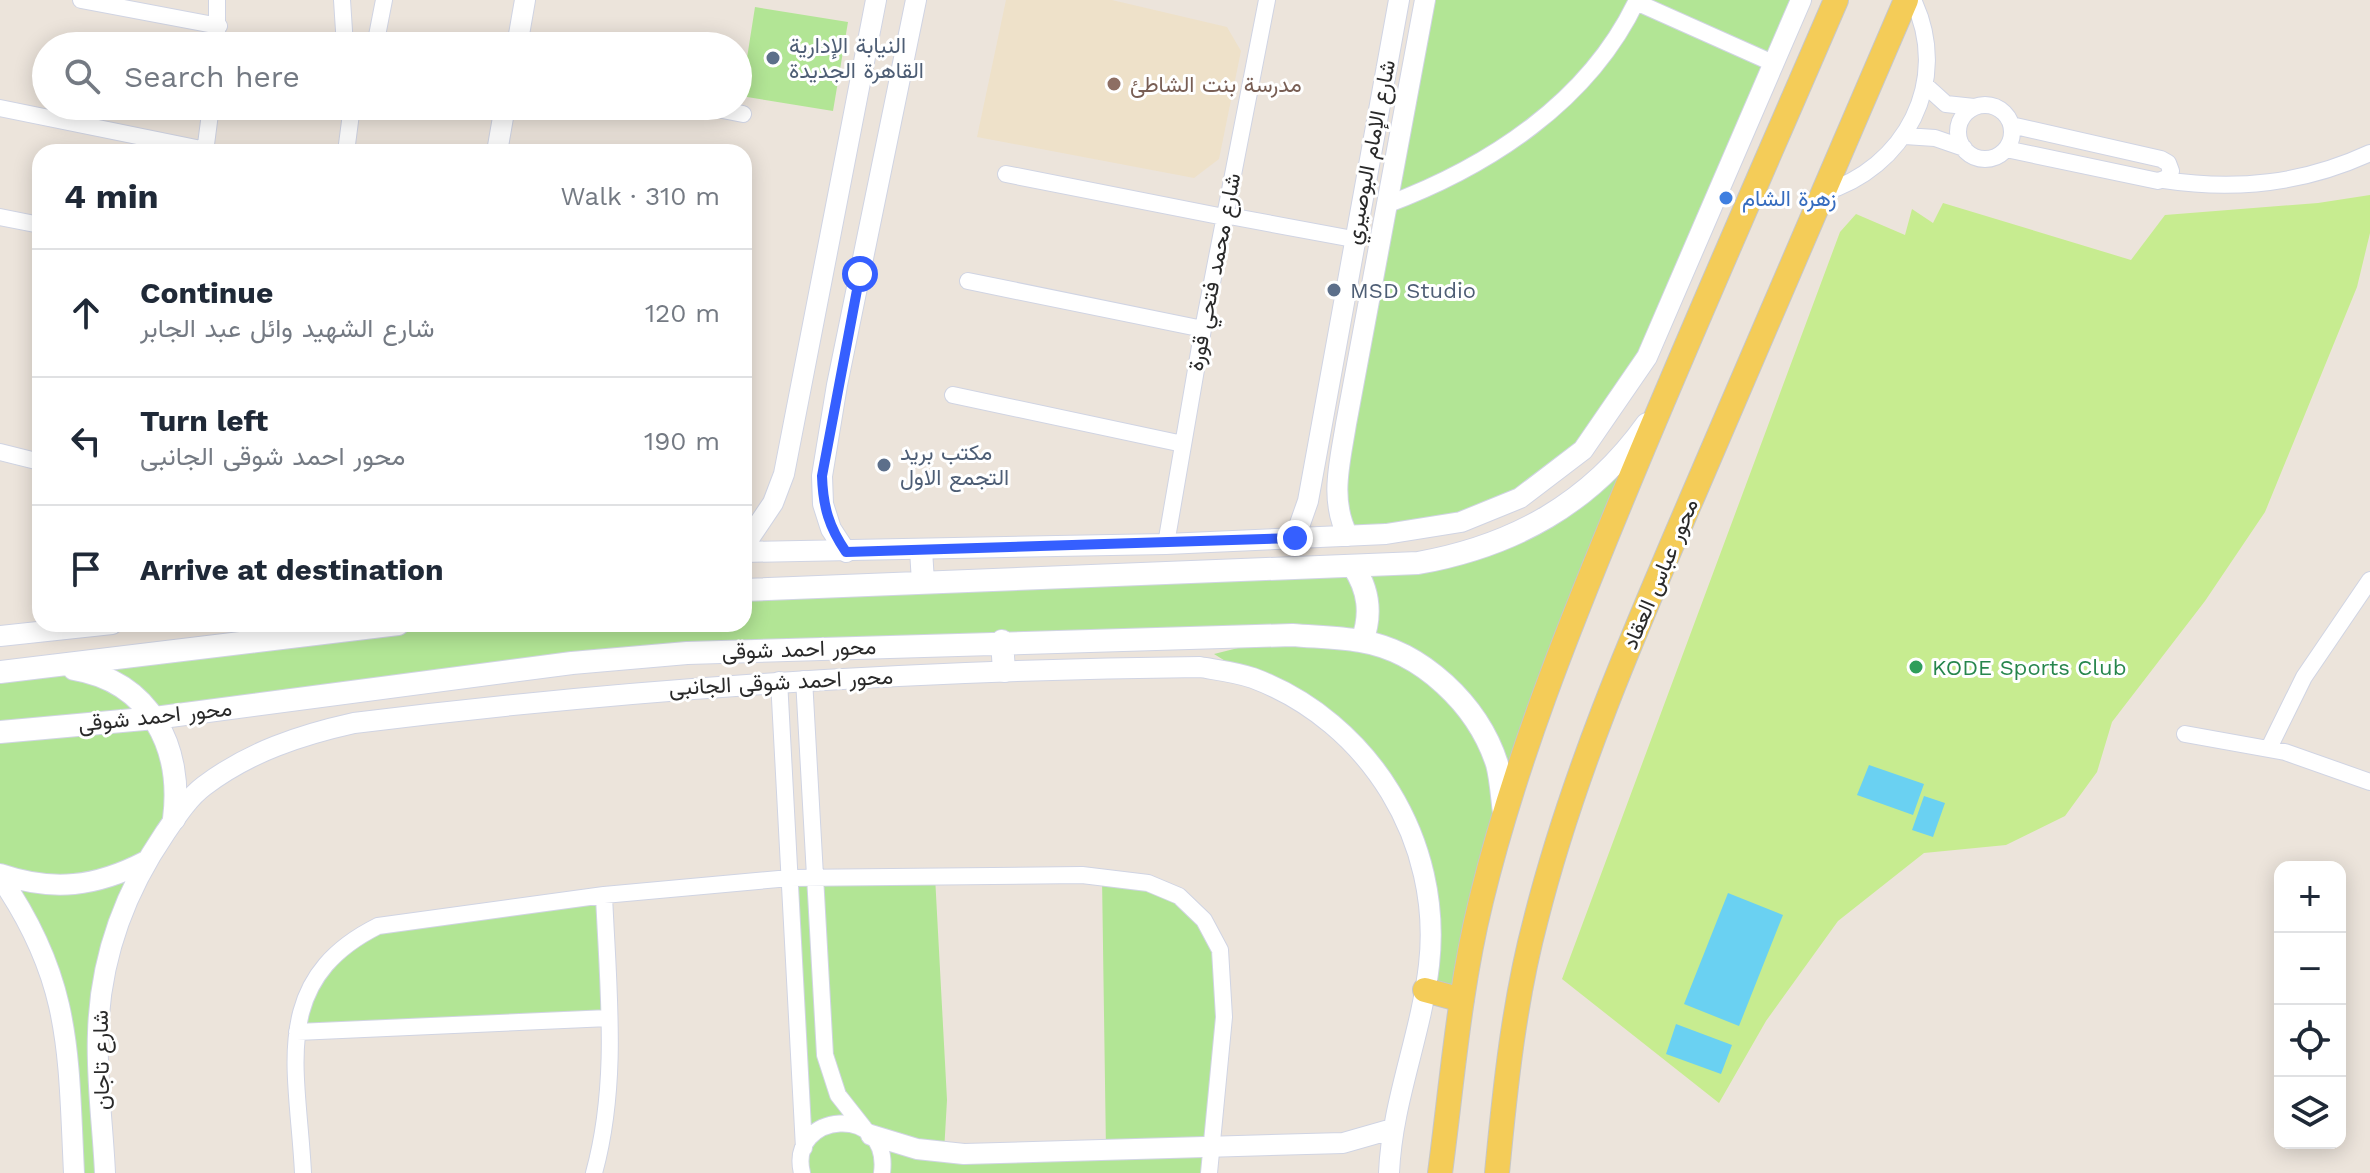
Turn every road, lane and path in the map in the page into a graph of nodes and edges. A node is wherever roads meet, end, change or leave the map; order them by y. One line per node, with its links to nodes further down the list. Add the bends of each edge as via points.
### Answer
1 (81, 0): 16 (street)
2 (217, 0): 16 (street)
3 (342, 0): 18 (street)
4 (384, 0): 19 (street)
5 (525, 0): 20 (street)
6 (876, 0): 51 (street)
7 (916, 0): 52 (street)
8 (1399, 0): 48 (street, شارع الإمام البوصيري)
9 (1425, 0): 44 (street, شارع الإمام البوصيري)
10 (1801, 0): 21 (street)
11 (1836, 0): 54 (main road)
12 (1906, 0): 43 (main road, محور عباس العقاد)
13 (1913, 0): 22 (street, via 1925,37)
14 (1263, 1): 45 (street, شارع محمد فتحي قورة)
15 (1636, 1): 21 (street); 44 (street, via 1597,62 1532,126 1441,185)
16 (219, 26): 17 (street)
17 (218, 32)
18 (344, 32)
19 (378, 32)
20 (519, 32)
21 (1775, 64): 59 (street, via 1647,357 1583,450 1520,498 1461,522 1424,531)
22 (1925, 85): 23 (street, via 1946,104); 31 (street)
23 (1974, 107): 30 (street, via 1997,108); 37 (street, via 1959,125)
24 (0, 108): 25 (street)
25 (32, 115)
26 (57, 120): 32 (street)
27 (209, 120): 33 (street)
28 (353, 120): 34 (street)
29 (503, 120): 35 (street)
30 (2011, 125): 36 (street); 38 (street)
31 (1905, 136): 37 (street, via 1935,138); 43 (street, via 1866,175)
32 (172, 144)
33 (207, 144)
34 (348, 144)
35 (498, 144)
36 (2096, 144): 40 (street); 42 (street, via 2165,160 2171,171)
37 (1964, 148): 38 (street, via 1984,159)
38 (2006, 149): 40 (street)
39 (2370, 153): 42 (street, via 2312,175 2262,185 2209,187)
40 (2090, 168): 42 (street)
41 (1006, 174): 45 (street)
42 (2164, 180)
43 (1822, 193): 110 (main road, محور عباس العقاد, via 1661,570 1566,820 1528,956)
44 (1386, 205): 59 (street, شارع الإمام البوصيري, via 1336,492)
45 (1224, 216): 48 (street); 50 (street, شارع محمد فتحي قورة)
46 (0, 217): 47 (street)
47 (32, 223)
48 (1353, 239): 60 (street, شارع الإمام البوصيري, via 1308,501)
49 (968, 281): 50 (street)
50 (1203, 329): 55 (street, شارع محمد فتحي قورة)
51 (802, 378): 52 (street); 58 (street, via 784,474)
52 (837, 385): 64 (street, via 822,476 823,504)
53 (953, 395): 55 (street)
54 (1660, 406): 65 (main road, via 1595,484 1510,539 1418,563); 84 (main road, via 1563,643)
55 (1183, 444): 61 (street, شارع محمد فتحي قورة)
56 (0, 452): 57 (street)
57 (32, 460)
58 (752, 536)
59 (1348, 536): 60 (street)
60 (1295, 538): 61 (street)
61 (1166, 544): 63 (street)
62 (752, 549): 64 (street)
63 (921, 550): 64 (street); 67 (main road)
64 (846, 552)
65 (1353, 566): 67 (main road); 73 (main road, via 1368,601)
66 (2370, 580): 82 (street, via 2304,677)
67 (923, 582): 68 (main road)
68 (752, 590)
69 (37, 632): 71 (street)
70 (335, 632): 74 (main road)
71 (0, 636)
72 (1002, 641): 73 (main road, محور احمد شوقى, via 1292,635); 75 (main road); 79 (main road, محور احمد شوقى, via 585,662)
73 (1362, 641): 84 (main road, محور احمد شوقى, via 1405,655 1476,720 1497,765)
74 (60, 667): 76 (main road); 79 (main road, via 113,682)
75 (1004, 671): 77 (street, محور احمد شوقى الجانبى); 91 (street, محور احمد شوقى الجانبى, via 1200,667 1251,678 1299,700 1340,732 1382,777 1412,833 1430,892)
76 (6, 675)
77 (804, 679): 78 (street, محور احمد شوقى الجانبى); 89 (street)
78 (779, 680): 85 (street, محور احمد شوقى الجانبى, via 414,715 310,733 234,765 201,788); 88 (street)
79 (155, 718): 80 (main road, محور احمد شوقى); 85 (main road, via 175,767)
80 (0, 732)
81 (2185, 734): 82 (street)
82 (2269, 748): 83 (street)
83 (2370, 782)
84 (1504, 813): 92 (main road)
85 (174, 819): 86 (street, شارع تاجان)
86 (146, 861): 87 (street, via 89,884 42,885); 95 (street, شارع تاجان, via 125,902 107,959 98,1034)
87 (0, 875): 96 (street, شارع تاجان, via 43,950 58,993)
88 (790, 878): 89 (street); 90 (street); 100 (street)
89 (815, 878): 98 (street, via 825,1055 838,1095); 99 (street, via 1082,875 1148,883 1179,896 1204,920 1220,950 1225,984)
90 (604, 895): 93 (street); 94 (street, via 378,926 346,942 321,966 304,997)
91 (1425, 990): 92 (main road); 97 (street, محور احمد شوقى الجانبى)
92 (1462, 1000): 109 (main road)
93 (609, 1018): 94 (street); 105 (street, via 611,1076 605,1134)
94 (297, 1032): 104 (street)
95 (101, 1082): 96 (street); 103 (street, شارع تاجان)
96 (70, 1084): 102 (street, شارع تاجان)
97 (1392, 1129): 99 (street, via 1343,1143); 108 (street, محور احمد شوقى الجانبى)
98 (868, 1132): 99 (street, via 917,1149 964,1154); 100 (street, via 836,1123 811,1136); 106 (street, via 880,1147)
99 (1213, 1147): 107 (street)
100 (804, 1148): 101 (street)
101 (801, 1171)
102 (74, 1173)
103 (105, 1173)
104 (303, 1173)
105 (594, 1173)
106 (882, 1173)
107 (1209, 1173)
108 (1389, 1173)
109 (1440, 1173)
110 (1497, 1173)

